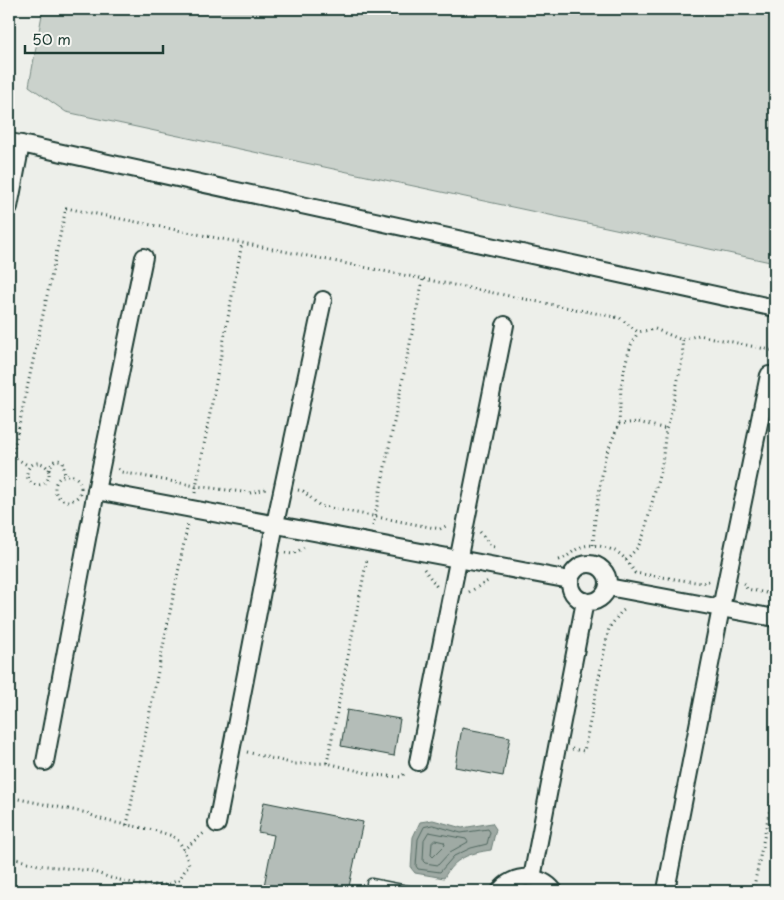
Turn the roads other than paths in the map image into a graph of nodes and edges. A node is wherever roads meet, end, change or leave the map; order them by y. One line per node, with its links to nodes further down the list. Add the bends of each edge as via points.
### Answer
1 (15, 143): 2 (street); 5 (street)
2 (9, 207)
3 (144, 257): 8 (street)
4 (323, 300): 9 (street)
5 (775, 308)
6 (505, 325): 10 (street)
7 (770, 375): 14 (street)
8 (96, 491): 9 (street); 16 (street)
9 (275, 524): 10 (street); 18 (street)
10 (458, 559): 11 (street); 17 (street)
11 (570, 580): 12 (street, via 580,565 592,564 603,570); 13 (street, via 576,598)
12 (608, 587): 13 (street, via 601,598); 14 (street)
13 (585, 601): 19 (street)
14 (721, 608): 15 (street); 21 (street)
15 (775, 618)
16 (45, 762)
17 (418, 762)
18 (217, 824)
19 (532, 878): 23 (street, via 511,881); 24 (street, via 542,881)
20 (371, 883): 22 (lane)
21 (666, 890)
22 (412, 891)
23 (500, 891)
24 (554, 891)

